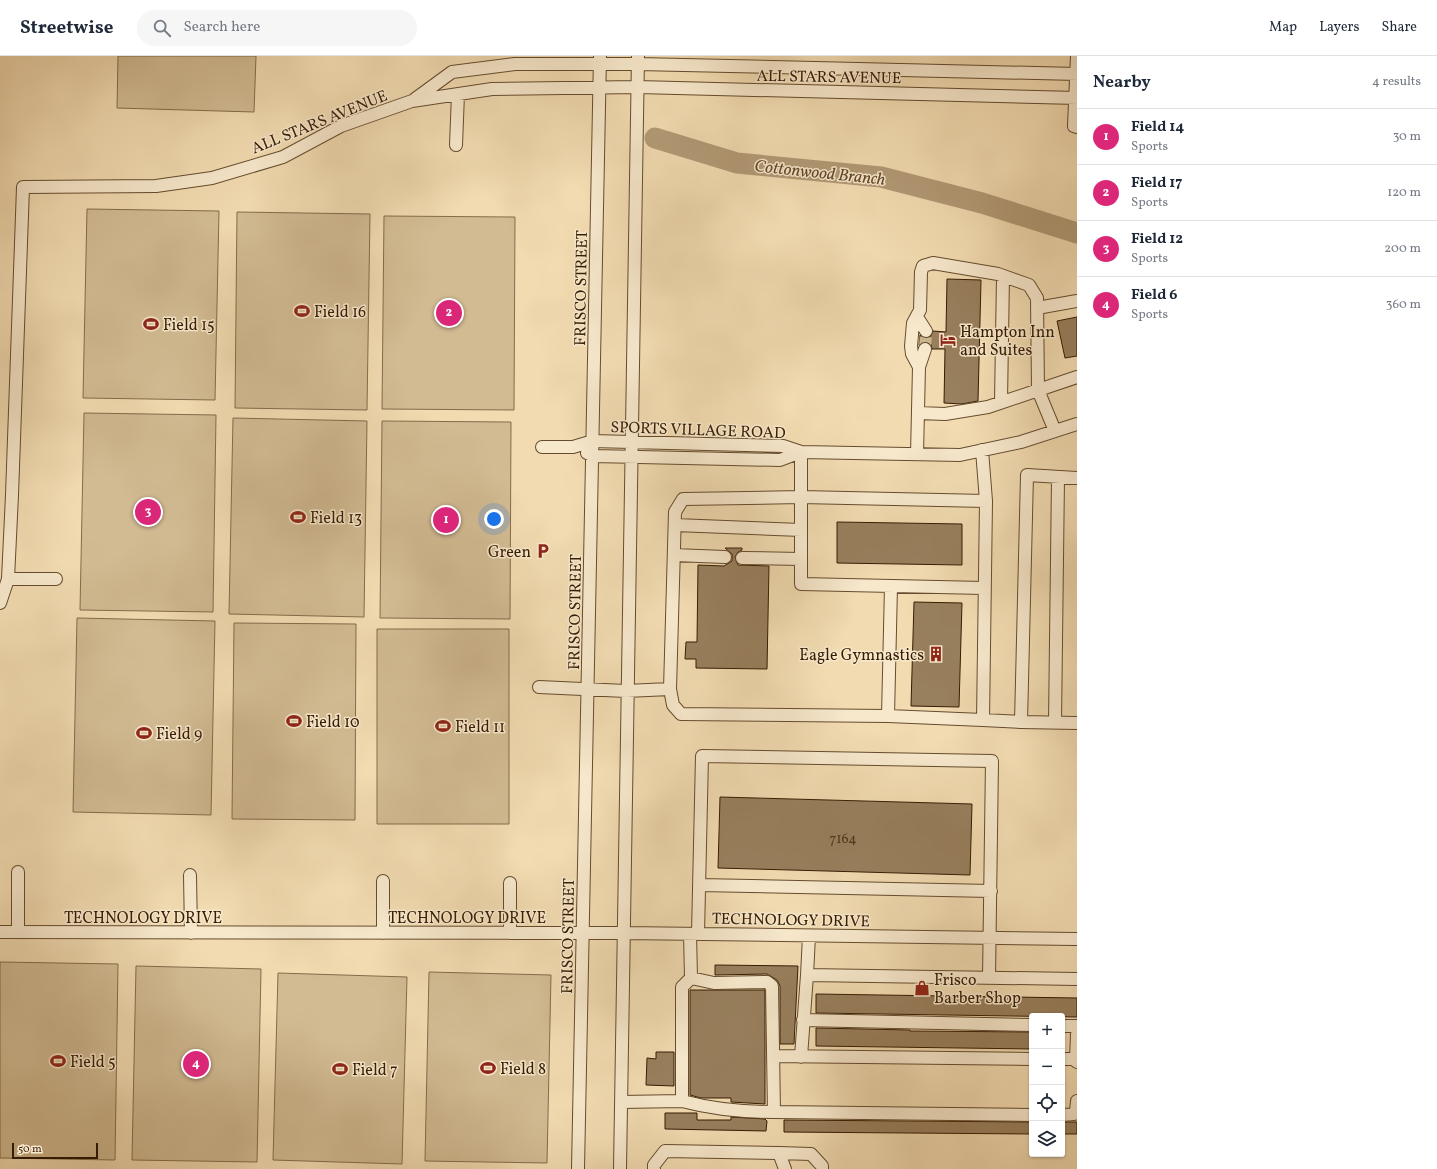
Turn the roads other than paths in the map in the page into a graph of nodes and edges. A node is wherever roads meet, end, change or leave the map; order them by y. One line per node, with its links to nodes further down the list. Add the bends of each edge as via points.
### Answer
1 (1077, 56): 6 (street)
2 (638, 60): 3 (street, ALL STARS AVENUE); 4 (street, ALL STARS AVENUE); 7 (street)
3 (600, 61): 8 (street, FRISCO STREET); 12 (street, ALL STARS AVENUE, via 515,64 452,72)
4 (704, 61): 5 (street, ALL STARS AVENUE)
5 (883, 71): 6 (street, ALL STARS AVENUE); 9 (street)
6 (1077, 74): 11 (street)
7 (638, 87): 8 (street, ALL STARS AVENUE); 9 (street, ALL STARS AVENUE); 29 (street)
8 (600, 89): 10 (street, ALL STARS AVENUE, via 492,89); 28 (street, FRISCO STREET)
9 (881, 93): 11 (street, ALL STARS AVENUE)
10 (458, 94): 12 (street, ALL STARS AVENUE); 14 (street)
11 (1076, 98): 13 (street, via 1074,126)
12 (412, 101): 47 (street, ALL STARS AVENUE, via 341,126 282,157 212,178 156,186 23,187)
13 (1077, 127)
14 (456, 145)
15 (1003, 276): 17 (street, via 1029,285 1037,298); 18 (street, via 927,264 921,272 920,310); 24 (street)
16 (1077, 301): 17 (street)
17 (1037, 308): 23 (street)
18 (917, 317): 19 (street); 21 (street, via 913,323 911,346)
19 (926, 331)
20 (925, 349): 21 (street)
21 (919, 367): 25 (street)
22 (1077, 377): 23 (street)
23 (1038, 390): 24 (street); 27 (street)
24 (1001, 402): 25 (street, via 964,412)
25 (918, 413): 34 (street)
26 (1077, 424): 27 (street, SPORTS VILLAGE ROAD)
27 (1055, 431): 32 (street, SPORTS VILLAGE ROAD, via 1021,442)
28 (594, 441): 29 (street, SPORTS VILLAGE ROAD); 31 (street, SPORTS VILLAGE ROAD); 35 (street, FRISCO STREET)
29 (632, 441): 33 (street, SPORTS VILLAGE ROAD, via 783,446); 36 (street)
30 (542, 447): 31 (street)
31 (572, 447): 35 (street)
32 (982, 450): 34 (street, SPORTS VILLAGE ROAD, via 960,455); 40 (street)
33 (801, 452): 34 (street, SPORTS VILLAGE ROAD); 36 (street, SPORTS VILLAGE ROAD, via 780,460); 39 (street)
34 (918, 454)
35 (594, 456): 36 (street, SPORTS VILLAGE ROAD); 54 (street, FRISCO STREET)
36 (632, 456): 55 (street)
37 (1058, 477): 38 (street); 58 (street, via 1027,475); 59 (street)
38 (1077, 478)
39 (801, 497): 40 (street); 41 (street, via 684,499 675,512); 42 (street)
40 (986, 501): 50 (street)
41 (675, 525): 42 (street); 43 (street)
42 (801, 530): 46 (street)
43 (674, 555): 44 (street); 53 (street)
44 (724, 557)
45 (742, 558): 46 (street)
46 (801, 560): 49 (street, via 801,584)
47 (8, 579): 48 (street); 51 (street)
48 (56, 579)
49 (891, 586): 50 (street); 56 (street)
50 (984, 588): 57 (street)
51 (0, 603)
52 (539, 687): 54 (street)
53 (670, 688): 55 (street); 56 (street, via 673,705 681,714)
54 (588, 690): 55 (street); 72 (street, FRISCO STREET)
55 (626, 691): 73 (street)
56 (888, 716): 57 (street)
57 (982, 720): 58 (street)
58 (1021, 722): 59 (street)
59 (1055, 723): 60 (street)
60 (1077, 723)
61 (18, 872): 68 (street)
62 (190, 875): 69 (street)
63 (383, 881): 70 (street)
64 (510, 883): 71 (street)
65 (699, 885): 66 (street); 66 (street, via 702,756 992,761); 74 (street)
66 (991, 890): 76 (street)
67 (0, 932): 68 (street, TECHNOLOGY DRIVE)
68 (18, 932): 69 (street, TECHNOLOGY DRIVE)
69 (191, 933): 70 (street, TECHNOLOGY DRIVE)
70 (383, 933): 71 (street, TECHNOLOGY DRIVE)
71 (510, 933): 72 (street, TECHNOLOGY DRIVE)
72 (584, 933): 73 (street, TECHNOLOGY DRIVE); 99 (street, FRISCO STREET)
73 (624, 933): 74 (street, TECHNOLOGY DRIVE); 94 (street)
74 (694, 934): 75 (street, TECHNOLOGY DRIVE); 79 (street)
75 (809, 936): 76 (street, TECHNOLOGY DRIVE); 78 (street)
76 (990, 939): 77 (street, TECHNOLOGY DRIVE); 80 (street)
77 (1077, 939)
78 (807, 975): 80 (street); 82 (street)
79 (691, 978): 87 (street, via 714,982 767,982 772,986); 92 (street, via 682,987)
80 (989, 978): 81 (street)
81 (1077, 980)
82 (803, 1020): 83 (street); 88 (street)
83 (1029, 1025)
84 (1065, 1026): 85 (street)
85 (1077, 1026)
86 (1077, 1034): 91 (street)
87 (773, 1056): 88 (street); 95 (street)
88 (801, 1057): 89 (street)
89 (1029, 1059)
90 (1065, 1059): 91 (street)
91 (1076, 1061)
92 (682, 1100): 94 (street); 95 (street, via 735,1111)
93 (1077, 1101): 97 (street, via 1074,1114)
94 (621, 1102): 100 (street)
95 (774, 1112): 96 (street)
96 (1029, 1115)
97 (1065, 1115)
98 (779, 1153): 101 (street, via 665,1151 654,1165); 102 (street); 103 (street, via 810,1154)
99 (578, 1169)
100 (620, 1169)
101 (654, 1169)
102 (785, 1169)
103 (822, 1169)

